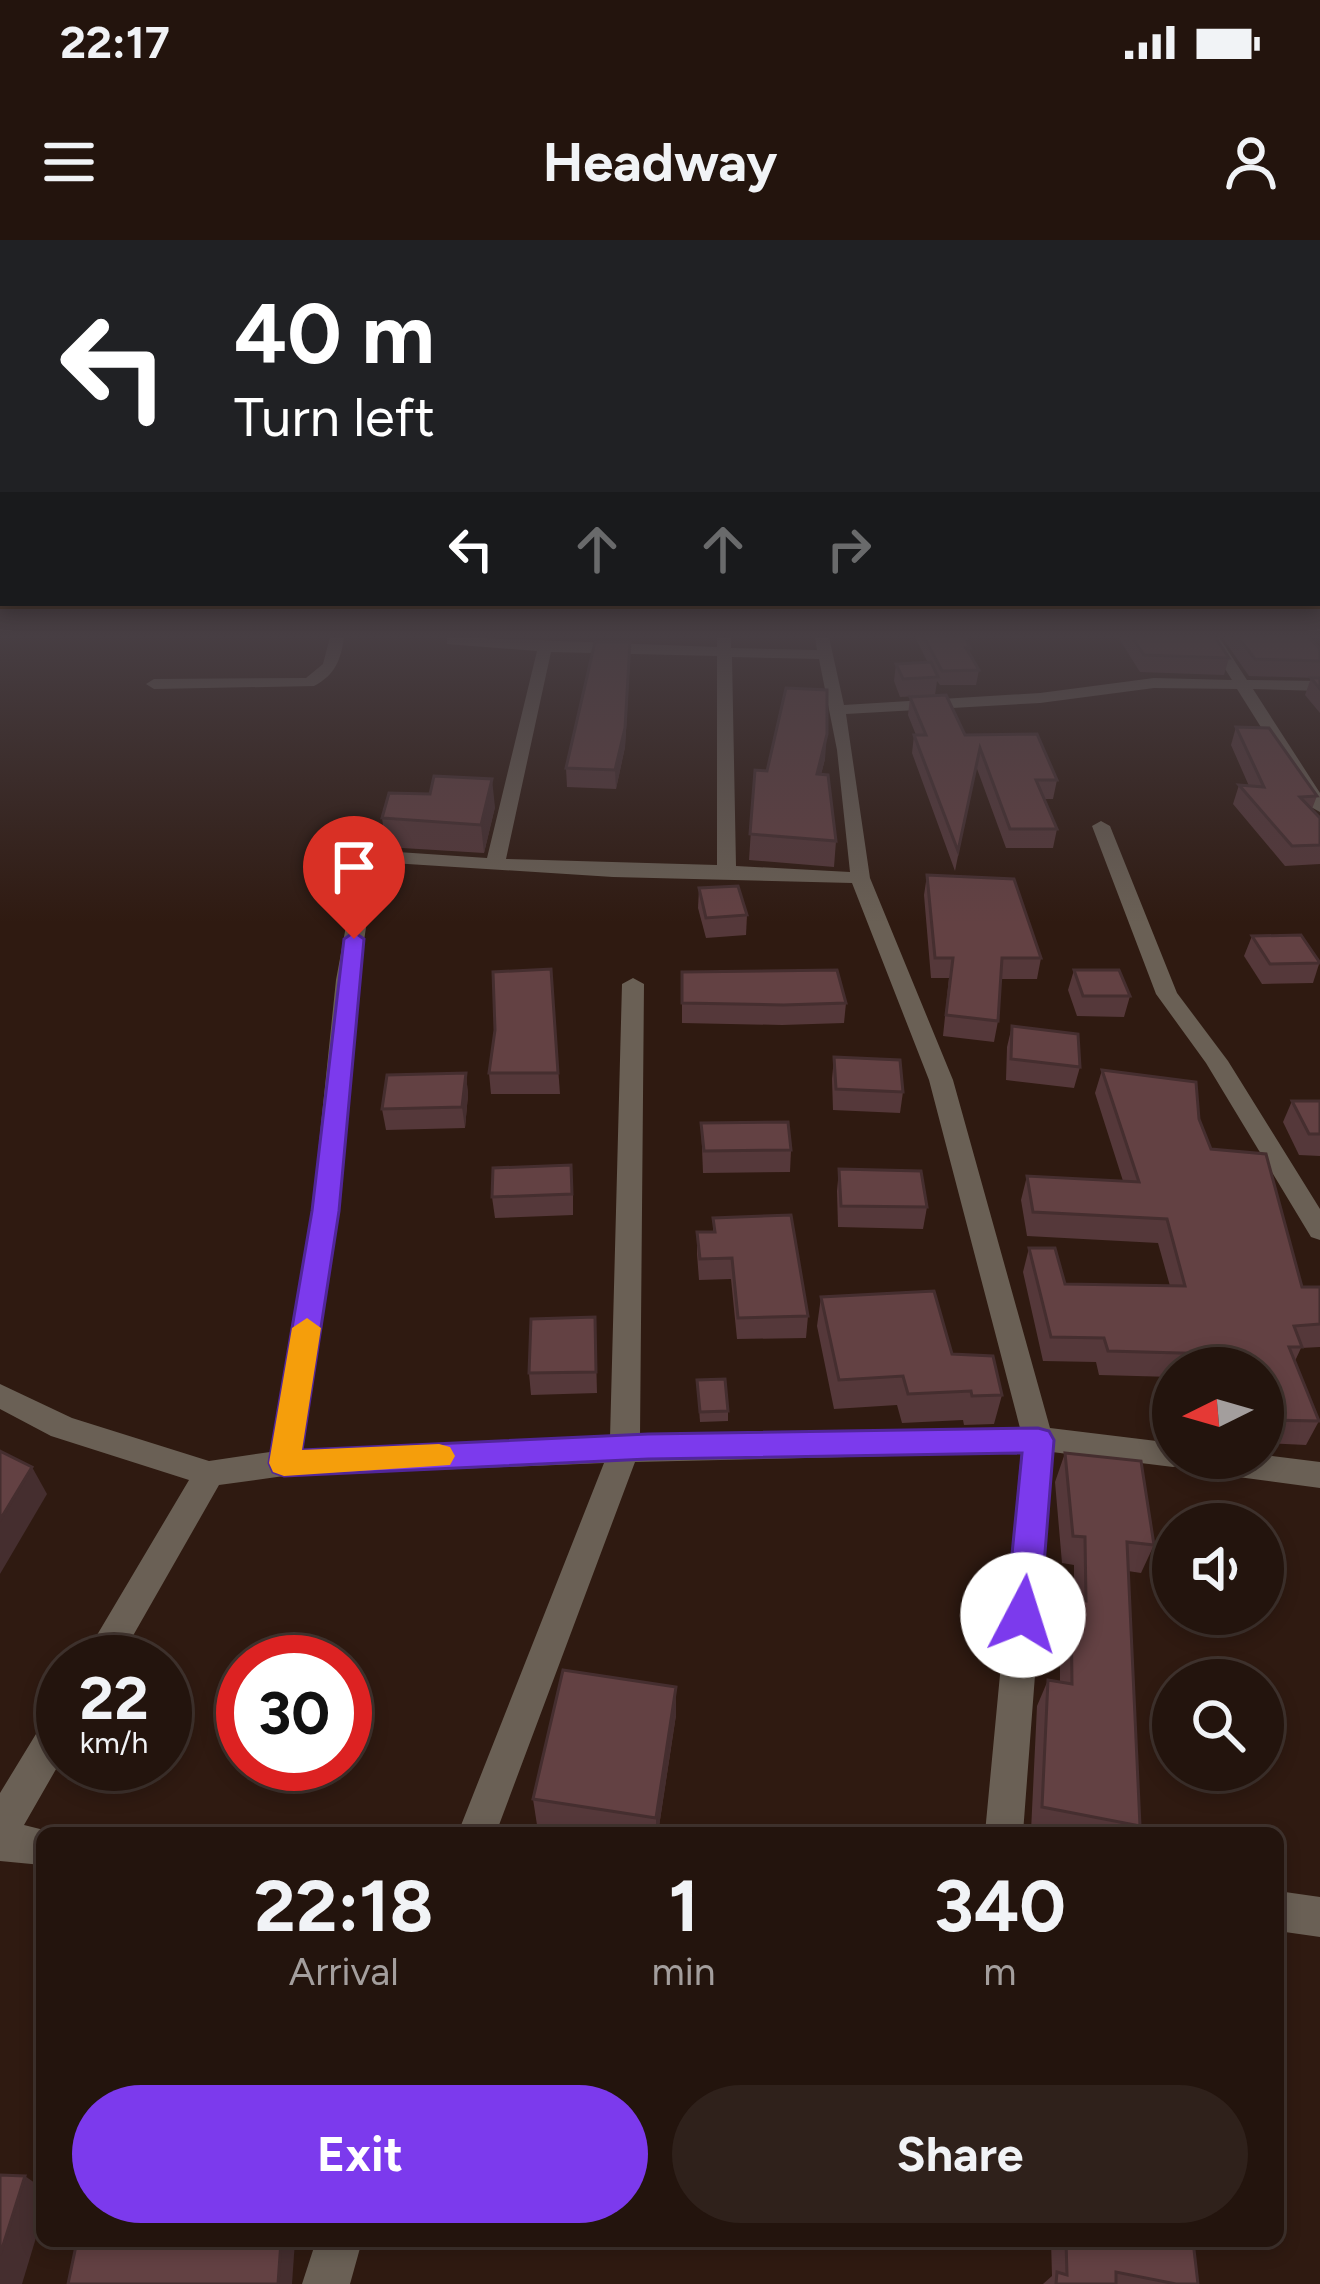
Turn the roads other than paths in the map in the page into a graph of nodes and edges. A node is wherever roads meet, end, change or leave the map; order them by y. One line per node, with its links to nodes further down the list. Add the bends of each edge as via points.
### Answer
1 (525, 732): 7 (street)
2 (726, 732): 8 (street)
3 (839, 732): 9 (street)
4 (1273, 732): 5 (street)
5 (1320, 807)
6 (1101, 826): 11 (street, via 1167,994)
7 (495, 864): 8 (street); 16 (street, via 368,856 347,980 326,1211)
8 (727, 871): 9 (street)
9 (860, 878): 13 (street, via 940,1080)
10 (632, 984): 14 (street)
11 (1318, 1225)
12 (0, 1396): 18 (street, via 62,1427)
13 (1038, 1440): 14 (street); 15 (street); 23 (street)
14 (625, 1448): 16 (street); 22 (street)
15 (1152, 1453)
16 (284, 1463): 18 (street)
17 (1284, 1470): 19 (street)
18 (209, 1474): 20 (street)
19 (1320, 1475)
20 (115, 1635)
21 (36, 1768): 24 (street)
22 (479, 1827)
23 (1005, 1827)
24 (0, 1829)
25 (0, 1842): 26 (street)
26 (36, 1845)
27 (1284, 1912): 28 (street)
28 (1320, 1917)
29 (337, 2247): 30 (street)
30 (326, 2284)

